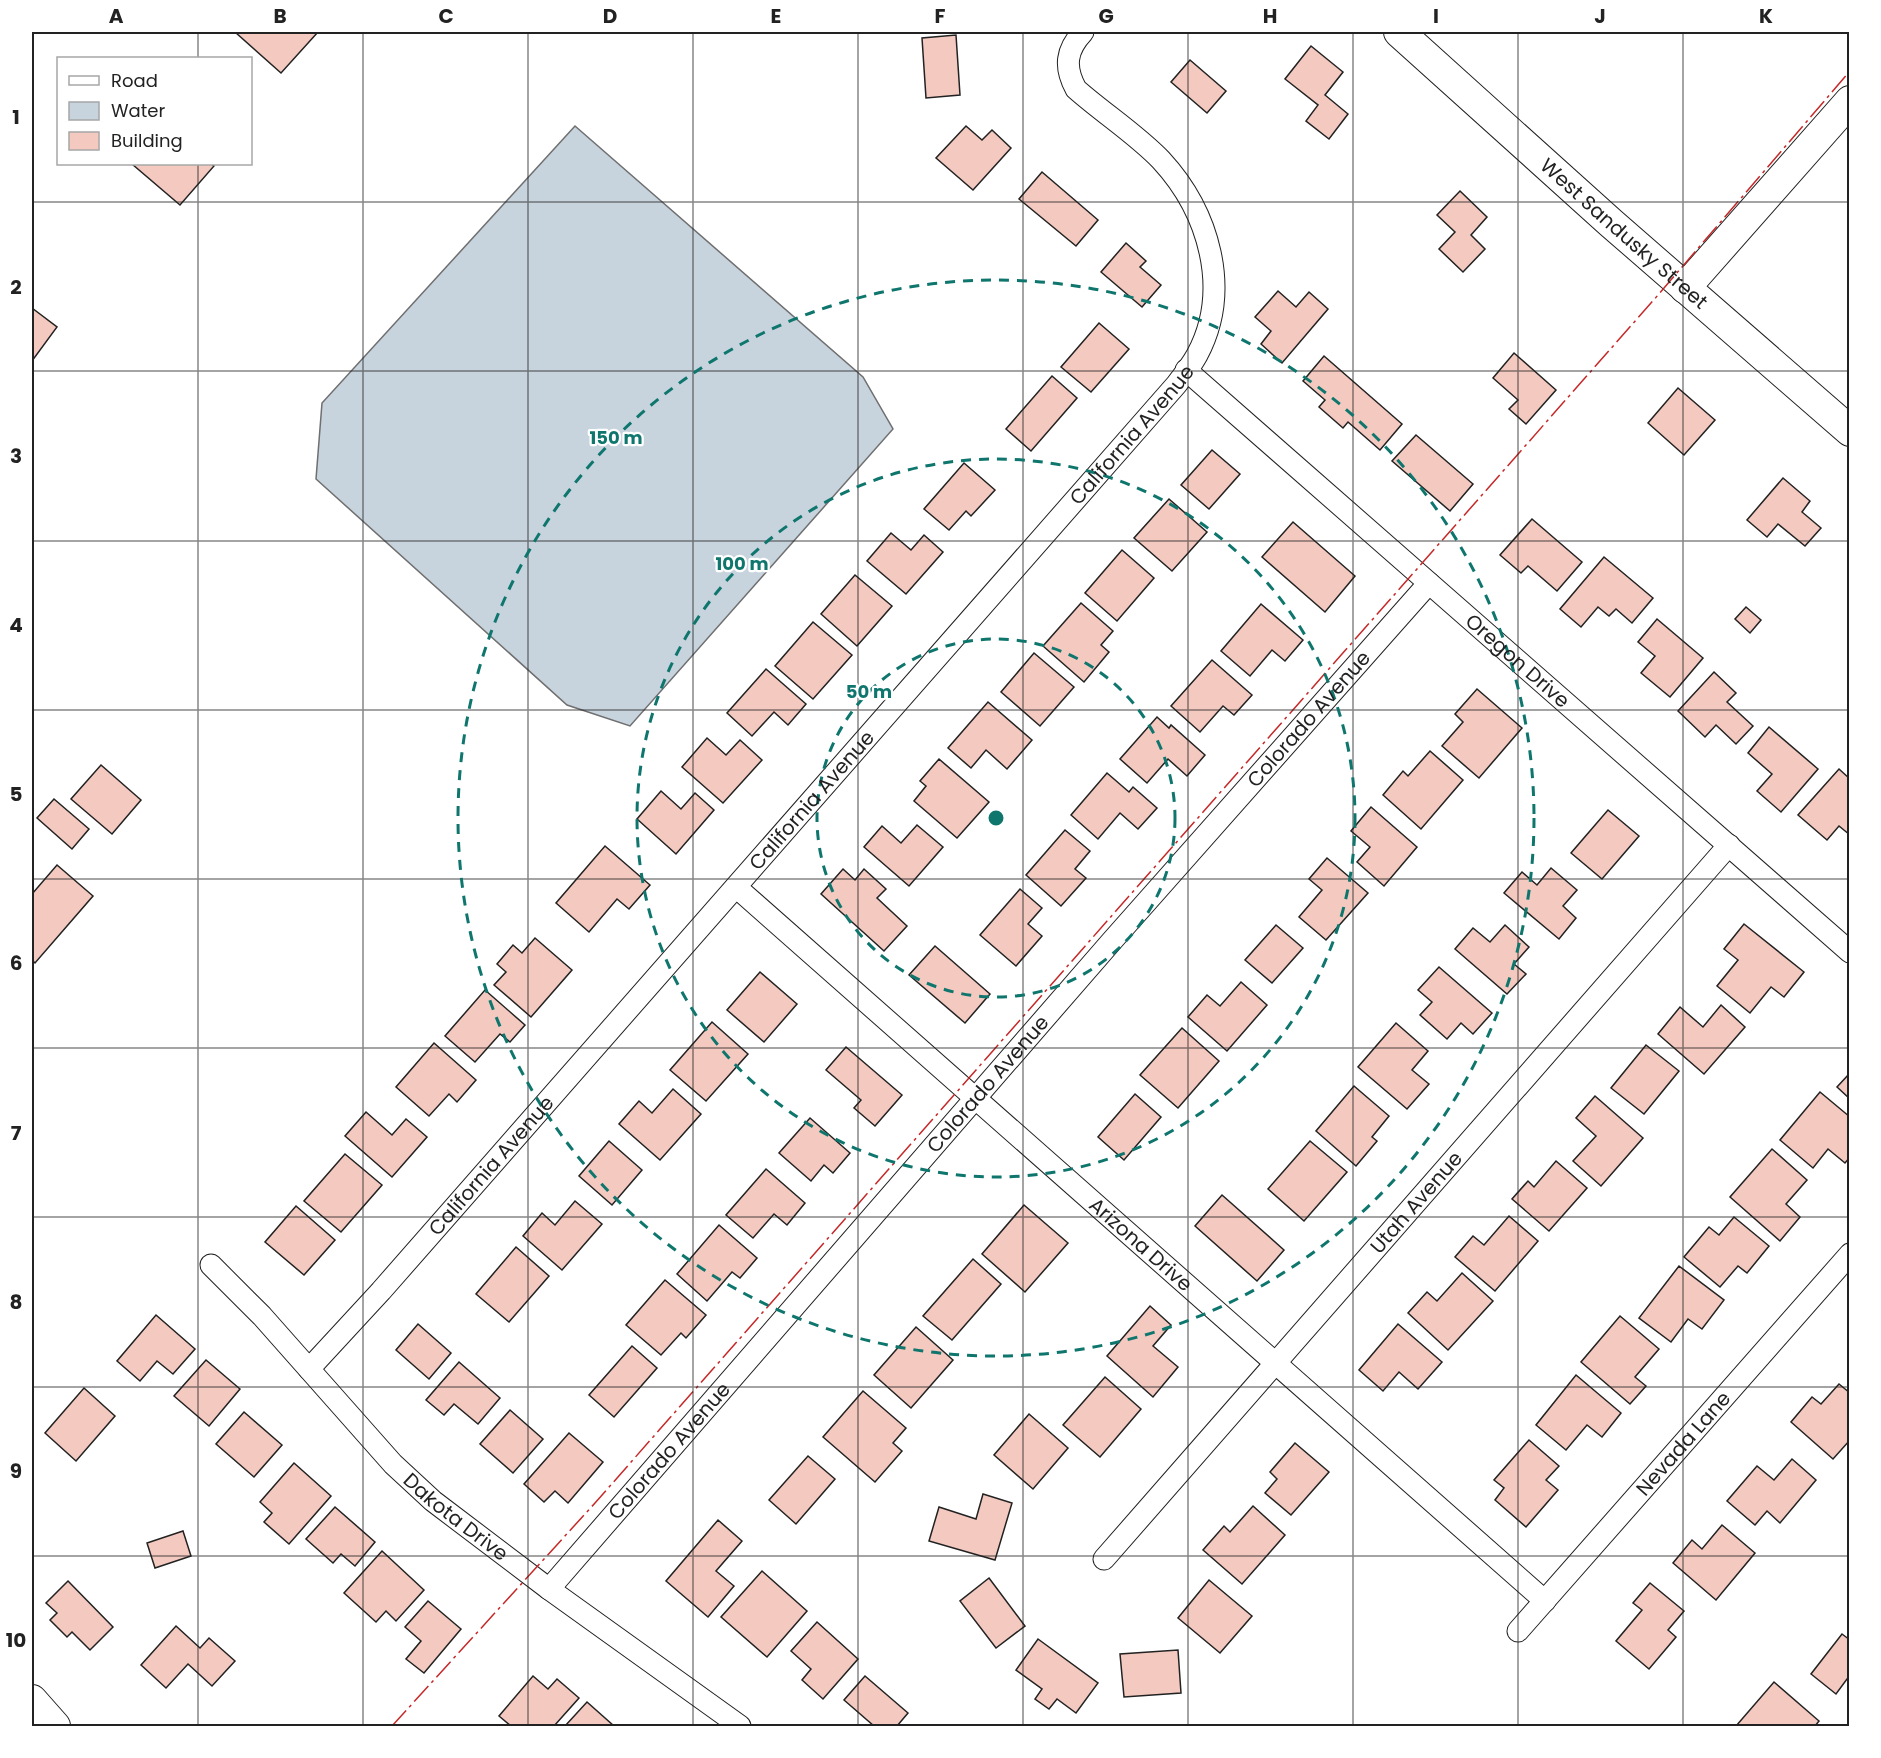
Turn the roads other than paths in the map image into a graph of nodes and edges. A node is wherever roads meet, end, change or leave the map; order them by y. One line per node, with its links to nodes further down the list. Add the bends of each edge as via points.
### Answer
1 (1083, 32): 5 (street, California Avenue, via 1067,56 1068,74 1076,89 1159,159 1182,186 1200,217 1210,251 1214,287 1209,323)
2 (1399, 32): 4 (street, West Sandusky Street)
3 (1850, 101): 4 (street)
4 (1685, 288): 6 (street, West Sandusky Street)
5 (1186, 370): 7 (street, Oregon Drive); 9 (street, California Avenue)
6 (1850, 431)
7 (1429, 582): 8 (street, Oregon Drive); 11 (street, Colorado Avenue)
8 (1729, 845): 10 (street, Oregon Drive); 14 (street, Utah Avenue)
9 (736, 887): 11 (street, Arizona Drive); 15 (street, California Avenue)
10 (1850, 952)
11 (977, 1099): 14 (street, Arizona Drive); 17 (street, Colorado Avenue)
12 (1850, 1254): 18 (street, Nevada Lane)
13 (212, 1265): 15 (street, Dakota Drive)
14 (1275, 1362): 16 (street, Utah Avenue); 18 (street, Arizona Drive)
15 (309, 1369): 17 (street, Dakota Drive, via 393,1464 433,1501)
16 (1104, 1559)
17 (549, 1589): 22 (street, Dakota Drive)
18 (1545, 1600): 19 (street, Nevada Lane)
19 (1518, 1631)
20 (32, 1700): 21 (street)
21 (55, 1726)
22 (740, 1726)

